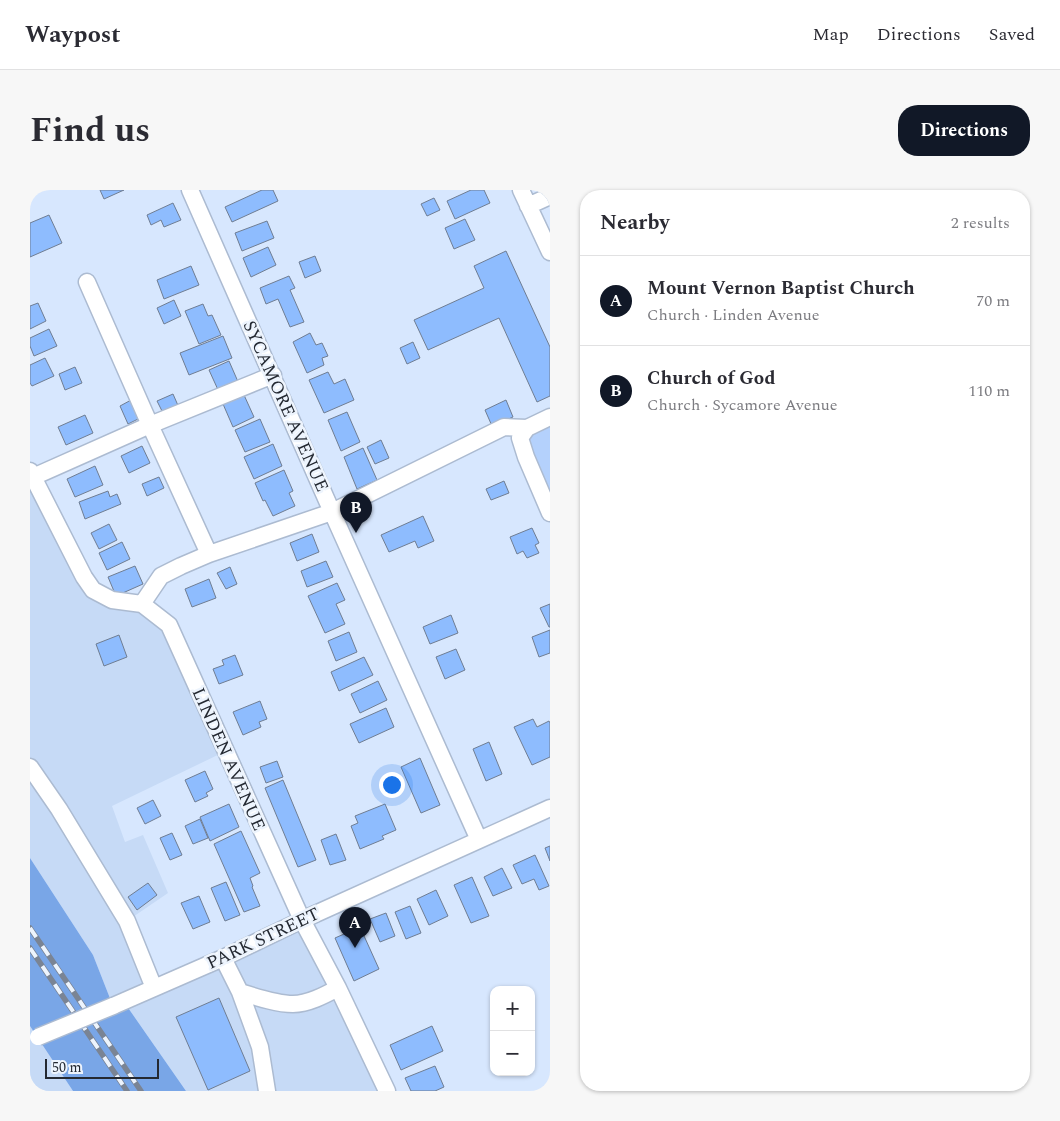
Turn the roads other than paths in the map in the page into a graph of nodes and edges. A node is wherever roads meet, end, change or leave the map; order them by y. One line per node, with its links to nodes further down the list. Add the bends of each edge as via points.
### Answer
1 (190, 190): 7 (street, SYCAMORE AVENUE)
2 (521, 190): 4 (street)
3 (550, 196): 4 (street)
4 (528, 206): 5 (street)
5 (550, 252)
6 (87, 282): 9 (street)
7 (272, 375): 9 (street); 12 (street, SYCAMORE AVENUE)
8 (550, 417): 10 (street)
9 (150, 425): 11 (street); 14 (street)
10 (527, 428): 12 (street, via 504,428); 13 (street, via 520,438)
11 (31, 474): 15 (street, LINDEN AVENUE, via 93,590 112,600)
12 (332, 512): 14 (street); 18 (street, SYCAMORE AVENUE)
13 (550, 513)
14 (209, 554): 15 (street, via 161,576)
15 (142, 604): 19 (street, LINDEN AVENUE, via 169,624)
16 (30, 767): 21 (street, via 127,921)
17 (550, 808): 18 (street, PARK STREET)
18 (480, 840): 19 (street, PARK STREET)
19 (302, 920): 20 (street, PARK STREET); 22 (street, LINDEN AVENUE)
20 (223, 958): 21 (street, PARK STREET); 23 (street)
21 (154, 988): 24 (street, PARK STREET, bridge)
22 (338, 988): 23 (street, via 294,1004); 26 (street, LINDEN AVENUE)
23 (240, 992): 25 (street, via 260,1047)
24 (34, 1039)
25 (267, 1091)
26 (387, 1091)

